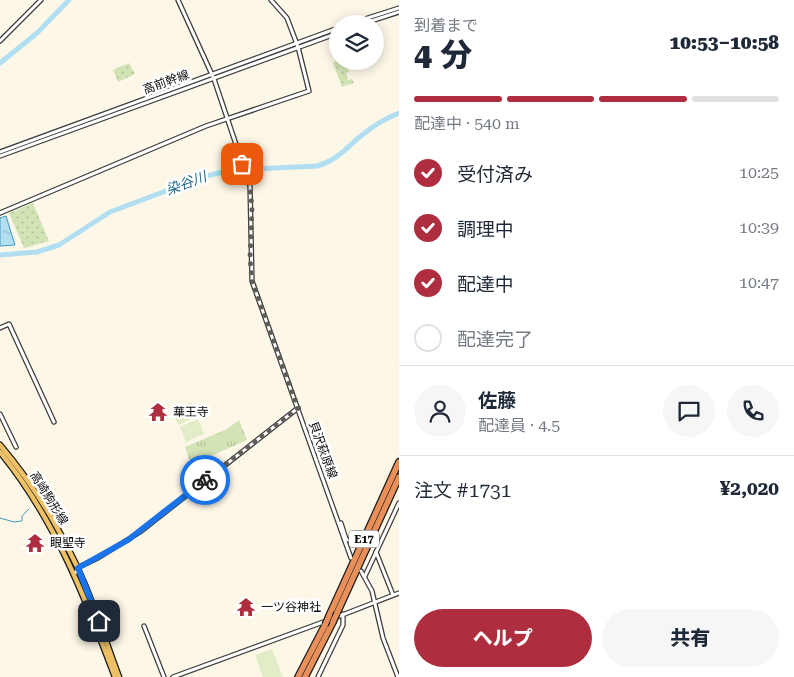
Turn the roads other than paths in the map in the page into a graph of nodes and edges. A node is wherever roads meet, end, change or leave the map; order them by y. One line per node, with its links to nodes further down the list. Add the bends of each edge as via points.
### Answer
1 (41, 0): 10 (street)
2 (178, 0): 13 (street, 貝沢萩原線)
3 (271, 0): 11 (street, via 284,13)
4 (399, 8): 6 (street)
5 (399, 12): 7 (street)
6 (378, 15)
7 (384, 17)
8 (329, 31): 11 (street, 高前幹線)
9 (329, 36): 12 (street, 高前幹線)
10 (0, 41)
11 (297, 43): 12 (street); 13 (street, 高前幹線)
12 (298, 47): 14 (street, 高前幹線); 15 (street, via 310,91)
13 (212, 74): 14 (street, 貝沢萩原線); 16 (street, 高前幹線)
14 (214, 79): 15 (street, 貝沢萩原線); 17 (street, 高前幹線)
15 (227, 118): 18 (street); 20 (street, 貝沢萩原線, via 250,186 252,281)
16 (0, 152)
17 (0, 156)
18 (0, 213)
19 (0, 328): 22 (street, via 9,324)
20 (298, 408): 29 (street, 貝沢萩原線); 33 (street, via 140,532)
21 (0, 414): 24 (street)
22 (54, 422)
23 (0, 445): 33 (main road, 高崎駒形線, via 38,497)
24 (16, 447)
25 (0, 452): 33 (main road, 高崎駒形線, via 35,499)
26 (399, 462): 45 (highway, E17, bridge)
27 (399, 477): 39 (highway, E17)
28 (399, 503): 31 (street)
29 (338, 519): 30 (street, via 347,541); 32 (street, 貝沢萩原線)
30 (352, 542)
31 (376, 552): 35 (street); 37 (street)
32 (351, 558)
33 (76, 570): 41 (main road, 高崎駒形線); 42 (main road, 高崎駒形線)
34 (361, 571): 35 (street)
35 (365, 576): 38 (street)
36 (399, 593): 37 (street)
37 (393, 595): 38 (street)
38 (375, 602): 39 (street); 48 (street, via 383,638)
39 (340, 614): 44 (street); 46 (highway, E17, bridge); 47 (street, via 343,625)
40 (144, 626): 43 (street)
41 (115, 677)
42 (119, 677)
43 (164, 677)
44 (173, 677)
45 (298, 677)
46 (305, 677)
47 (318, 677)
48 (398, 677)

